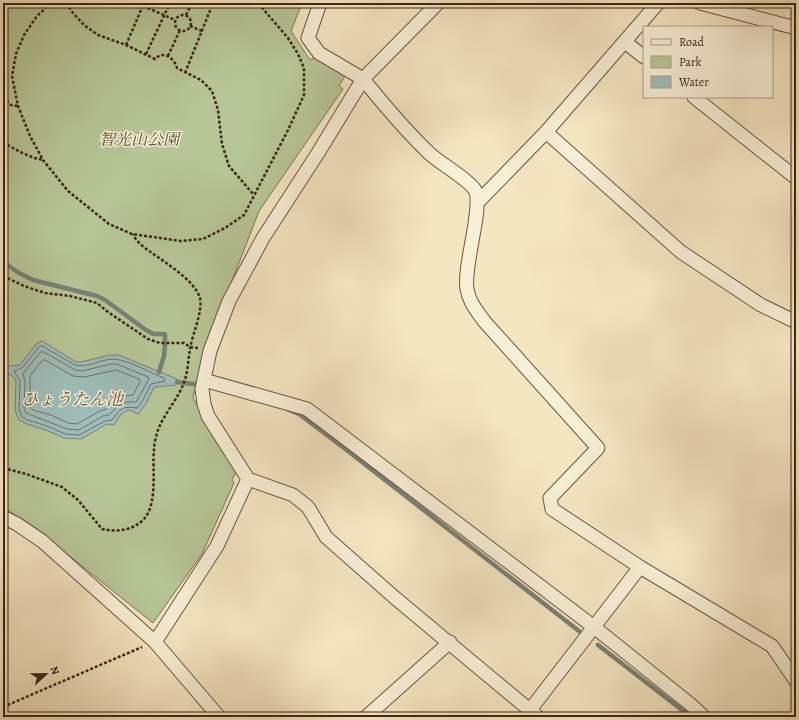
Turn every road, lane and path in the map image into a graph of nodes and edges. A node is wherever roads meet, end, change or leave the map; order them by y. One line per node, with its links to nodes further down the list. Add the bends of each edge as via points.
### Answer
1 (9, 3): 13 (path)
2 (50, 3): 30 (path, via 31,24 16,54 12,76)
3 (66, 3): 22 (path, via 73,13 98,35)
4 (170, 3): 14 (path)
5 (192, 3): 15 (path)
6 (213, 3): 20 (path)
7 (258, 3): 35 (path, via 288,38 304,68 305,78 304,94)
8 (320, 3): 27 (street, via 308,38 318,54)
9 (438, 3): 27 (street)
10 (658, 3): 21 (street)
11 (700, 3): 18 (street)
12 (144, 4): 14 (path); 22 (path)
13 (3, 10)
14 (165, 14): 16 (path); 23 (path)
15 (186, 15): 16 (path, via 178,16); 17 (path, via 190,19)
16 (175, 20): 19 (path, via 176,27)
17 (190, 26): 19 (path); 20 (path)
18 (796, 28)
19 (180, 30): 24 (path)
20 (202, 31): 26 (path)
21 (625, 42): 25 (street); 31 (street)
22 (126, 45): 23 (path)
23 (146, 54): 24 (path, via 155,59 163,55)
24 (168, 56): 26 (path, via 175,61 177,68)
25 (643, 56)
26 (185, 73): 35 (path, via 201,80 212,91 229,166)
27 (363, 80): 36 (street, via 431,154 468,183 475,191); 41 (street, via 263,238 229,301)
28 (3, 97): 30 (path, via 11,105)
29 (695, 98): 34 (street)
30 (18, 106): 33 (path)
31 (546, 132): 36 (street); 39 (street, via 681,252 761,305)
32 (3, 142): 33 (path, via 21,153)
33 (43, 160): 37 (path, via 68,191 88,208 109,224)
34 (796, 178)
35 (254, 195): 37 (path, via 244,215 203,239 181,241)
36 (478, 202): 46 (street, via 467,265 467,289 472,304 484,321 598,448 550,498 552,509)
37 (132, 234): 40 (path, via 143,247 187,280 197,292 200,300 198,321)
38 (3, 276): 40 (path, via 46,294 70,296 97,303 148,339 160,343 184,343)
39 (796, 322)
40 (190, 347): 41 (path); 43 (path, via 184,383 159,429 154,449 152,496 148,512 136,525 120,531 102,529 78,500 62,487)
41 (210, 351): 42 (street)
42 (203, 385): 44 (street, via 204,404 208,416); 47 (street, via 307,409)
43 (3, 468)
44 (248, 479): 48 (street, via 217,546); 49 (street, via 294,495 308,507 326,537)
45 (3, 517): 48 (street, via 42,541)
46 (640, 567): 47 (street); 50 (street, via 772,646)
47 (594, 628): 52 (street); 55 (street)
48 (155, 642): 51 (path); 53 (street)
49 (450, 642): 52 (street); 54 (street)
50 (796, 681)
51 (3, 707)
52 (534, 714)
53 (219, 717)
54 (366, 717)
55 (704, 717)

